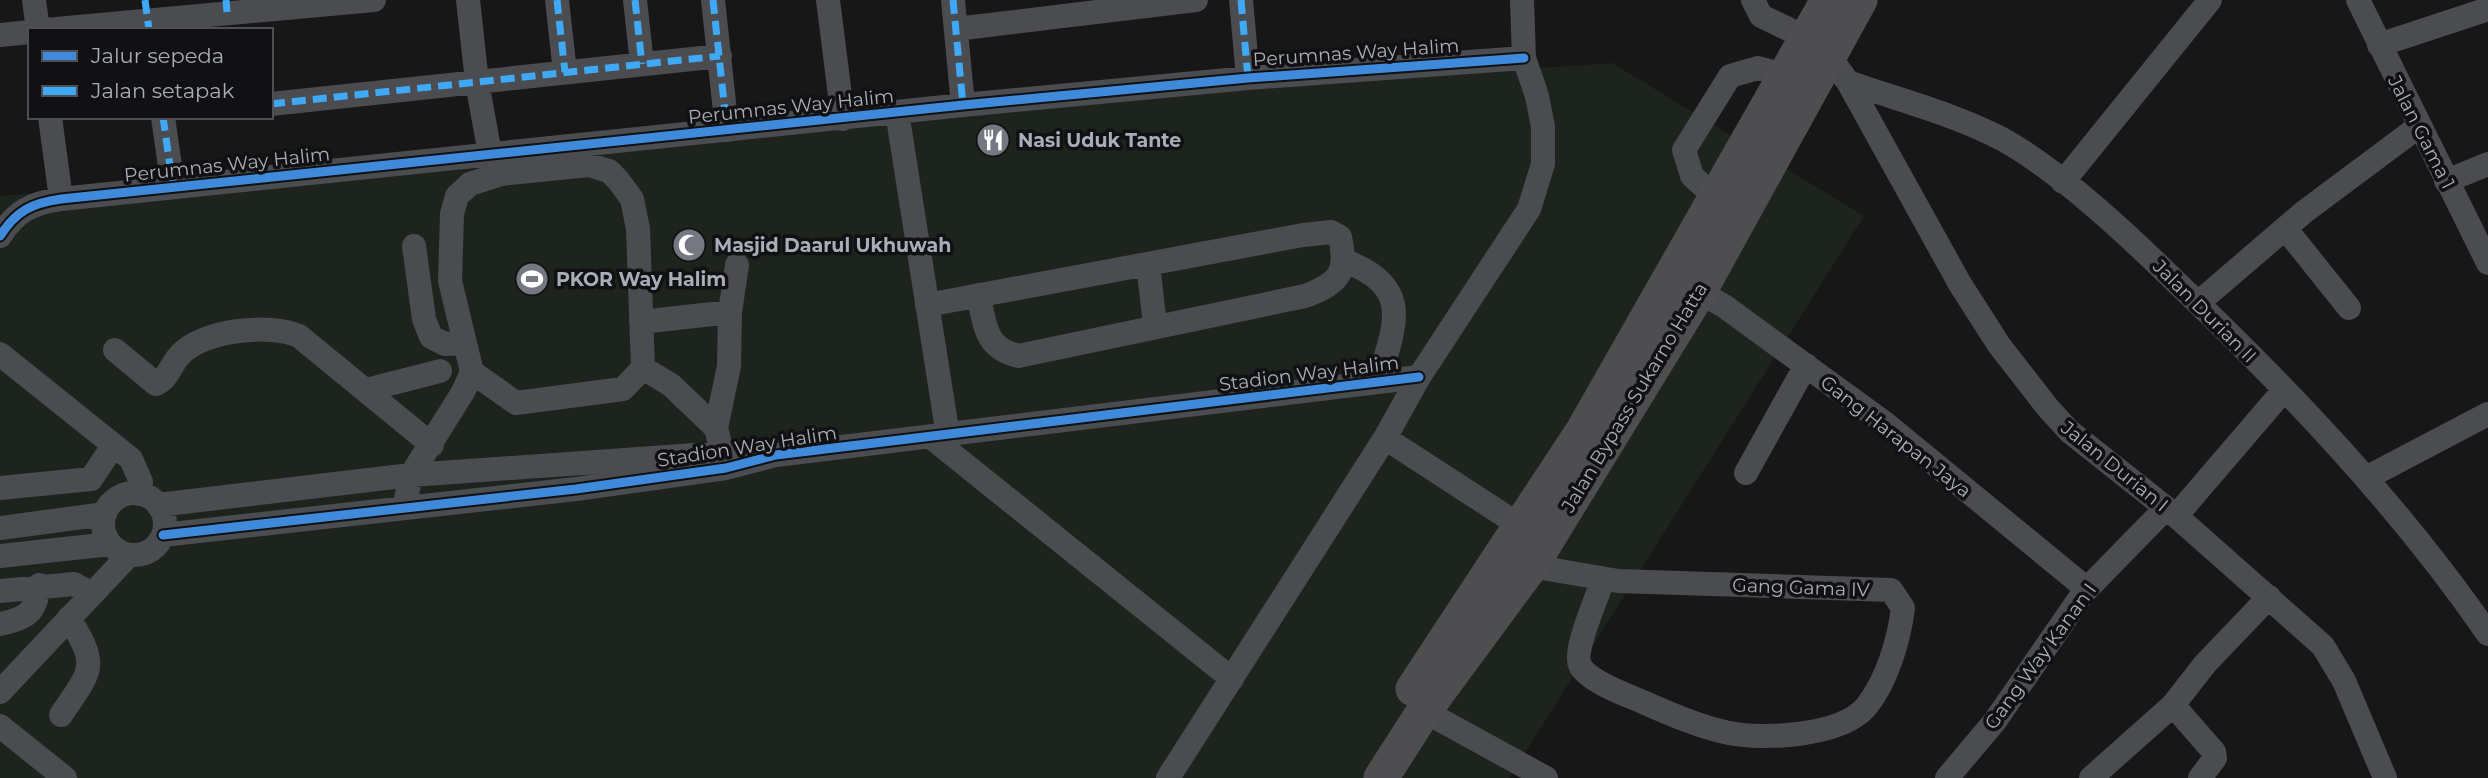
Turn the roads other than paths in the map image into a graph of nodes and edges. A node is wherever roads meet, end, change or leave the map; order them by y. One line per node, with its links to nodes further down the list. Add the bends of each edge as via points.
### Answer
1 (34, 0): 21 (street)
2 (373, 0): 17 (street)
3 (468, 0): 34 (street)
4 (557, 0): 31 (street)
5 (635, 0): 30 (street)
6 (713, 0): 27 (street)
7 (828, 0): 40 (street)
8 (953, 0): 23 (street)
9 (1196, 0): 23 (street)
10 (1241, 0): 33 (street)
11 (1522, 0): 28 (street)
12 (1753, 0): 29 (street, Jalan Durian II, via 1761,16)
13 (1828, 0): 29 (highway, Jalan Bypass Sukarno Hatta)
14 (1860, 0): 29 (highway, Jalan Bypass Sukarno Hatta)
15 (2210, 0): 46 (street)
16 (2358, 0): 26 (street, Jalan Gama 1)
17 (254, 5): 18 (street)
18 (226, 6): 20 (street)
19 (2488, 9): 26 (street)
20 (147, 16): 22 (street)
21 (37, 28)
22 (60, 28)
23 (956, 29): 36 (street)
24 (28, 32): 25 (street)
25 (0, 36)
26 (2379, 45): 41 (street, Jalan Gama 1)
27 (720, 56): 30 (street); 42 (street)
28 (1524, 58): 33 (street, Perumnas Way Halim); 72 (street, via 1543,127 1539,185 1515,231)
29 (1828, 58): 32 (highway, Jalan Bypass Sukarno Hatta); 46 (street, Jalan Durian II, via 2003,140); 57 (highway, Jalan Bypass Sukarno Hatta); 93 (street, Jalan Durian I, via 1999,345 2069,431)
30 (642, 64): 31 (street)
31 (565, 72): 34 (street)
32 (1784, 75): 48 (highway, Jalan Bypass Sukarno Hatta); 48 (street, via 1758,68 1730,76 1684,150 1692,176)
33 (1248, 78): 36 (street, Perumnas Way Halim)
34 (477, 82): 35 (street); 43 (street)
35 (273, 104)
36 (963, 105): 37 (street, Perumnas Way Halim)
37 (897, 112): 40 (street, Perumnas Way Halim); 60 (street)
38 (50, 119): 49 (street)
39 (163, 119): 47 (street)
40 (843, 119): 42 (street, Perumnas Way Halim)
41 (2418, 127): 45 (street, Jalan Gama 1); 50 (street)
42 (727, 130): 43 (street, Perumnas Way Halim)
43 (490, 154): 47 (street, Perumnas Way Halim)
44 (2488, 164): 45 (street)
45 (2446, 181): 54 (street, Jalan Gama 1)
46 (2063, 182): 59 (street, Jalan Durian II)
47 (173, 187): 49 (street, Perumnas Way Halim)
48 (1716, 197): 95 (highway, Jalan Bypass Sukarno Hatta, via 1584,429)
49 (61, 199): 51 (street, via 30,205 10,219)
50 (2285, 228): 59 (street); 61 (street)
51 (0, 236)
52 (414, 246): 65 (street, via 424,319 431,337 445,344)
53 (1345, 261): 55 (street, via 1340,237 1331,232); 64 (street, via 1336,279 1305,296); 73 (street, via 1370,271 1393,300 1394,328)
54 (2488, 263)
55 (1148, 264): 58 (street); 64 (street)
56 (737, 265): 62 (street)
57 (1699, 292): 68 (street, Gang Harapan Jaya); 100 (highway, Jalan Bypass Sukarno Hatta)
58 (978, 296): 60 (street); 64 (street, via 990,339 999,351 1018,356)
59 (2198, 303): 75 (street, Jalan Durian II)
60 (927, 305): 78 (street)
61 (2349, 308)
62 (730, 312): 63 (street); 77 (street, via 729,366)
63 (641, 322): 65 (street, via 638,229 632,200 609,171 590,165 501,174 470,184 457,196 452,214 450,281); 69 (street)
64 (1155, 325)
65 (462, 343): 71 (street)
66 (115, 349): 74 (street, via 156,384 163,381 180,354 200,340 284,329)
67 (0, 354): 81 (street)
68 (1806, 365): 85 (street); 103 (street, Gang Harapan Jaya, via 1886,424)
69 (643, 368): 71 (street, via 622,389 516,403); 77 (street, via 671,385)
70 (440, 372): 74 (street)
71 (472, 372): 80 (street)
72 (1419, 377): 73 (street, Stadion Way Halim); 79 (street, Stadion Way Halim)
73 (1378, 382): 78 (street, Stadion Way Halim)
74 (366, 390): 80 (street)
75 (2284, 390): 87 (street, Jalan Durian II); 93 (street, Gang Way Kanan I)
76 (2488, 414): 87 (street)
77 (716, 428): 82 (street)
78 (940, 437): 82 (street, Stadion Way Halim); 110 (street)
79 (1385, 439): 95 (street); 110 (street, Stadion Way Halim)
80 (432, 444): 86 (street)
81 (113, 446): 88 (street, via 91,479); 90 (street, via 131,459)
82 (724, 460): 83 (street, Stadion Way Halim); 89 (street, Stadion Way Halim)
83 (573, 463): 84 (street, Stadion Way Halim); 89 (street)
84 (476, 470): 86 (street, Stadion Way Halim); 91 (street)
85 (1746, 473)
86 (411, 475): 90 (street, Stadion Way Halim); 92 (street)
87 (2366, 478): 109 (street, Jalan Durian II, via 2440,564)
88 (0, 488)
89 (576, 489): 91 (street, Stadion Way Halim)
90 (148, 499): 94 (street, via 119,497); 97 (street, via 163,514)
91 (480, 500): 92 (street, Stadion Way Halim)
92 (404, 508): 97 (street, Stadion Way Halim)
93 (2171, 512): 103 (street, Gang Way Kanan I); 106 (street, Jalan Durian I)
94 (105, 514): 96 (street); 98 (street, via 103,524)
95 (1519, 525): 118 (highway, Jalan Bypass Sukarno Hatta)
96 (0, 528)
97 (163, 535): 98 (street, via 149,551)
98 (120, 549): 99 (street); 105 (street)
99 (0, 556)
100 (1531, 566): 101 (street, Gang Gama IV); 113 (highway, Jalan Bypass Sukarno Hatta)
101 (1603, 579): 101 (street, Gang Gama IV, via 1891,590 1903,608 1889,664 1865,708 1835,726 1766,736 1741,734 1668,713 1584,670 1578,654)
102 (39, 585): 104 (street); 105 (street, via 74,584); 108 (street, via 37,604 22,619)
103 (2087, 589): 121 (street, Gang Way Kanan I, via 1995,721)
104 (0, 591)
105 (90, 593): 107 (street)
106 (2269, 597): 112 (street, via 2204,664); 124 (street, Jalan Durian I, via 2323,646 2344,681)
107 (69, 618): 111 (street); 114 (street, via 89,657 89,674)
108 (0, 624)
109 (2488, 635)
110 (1232, 679): 117 (street, Stadion Way Halim)
111 (0, 692)
112 (2173, 705): 122 (street); 123 (street, via 2214,752 2215,758)
113 (1424, 711): 119 (highway, Jalan Bypass Sukarno Hatta); 120 (street)
114 (61, 715)
115 (0, 726): 116 (street)
116 (65, 778)
117 (1168, 778)
118 (1354, 778)
119 (1381, 778)
120 (1546, 778)
121 (1947, 778)
122 (2091, 778)
123 (2200, 778)
124 (2385, 778)

